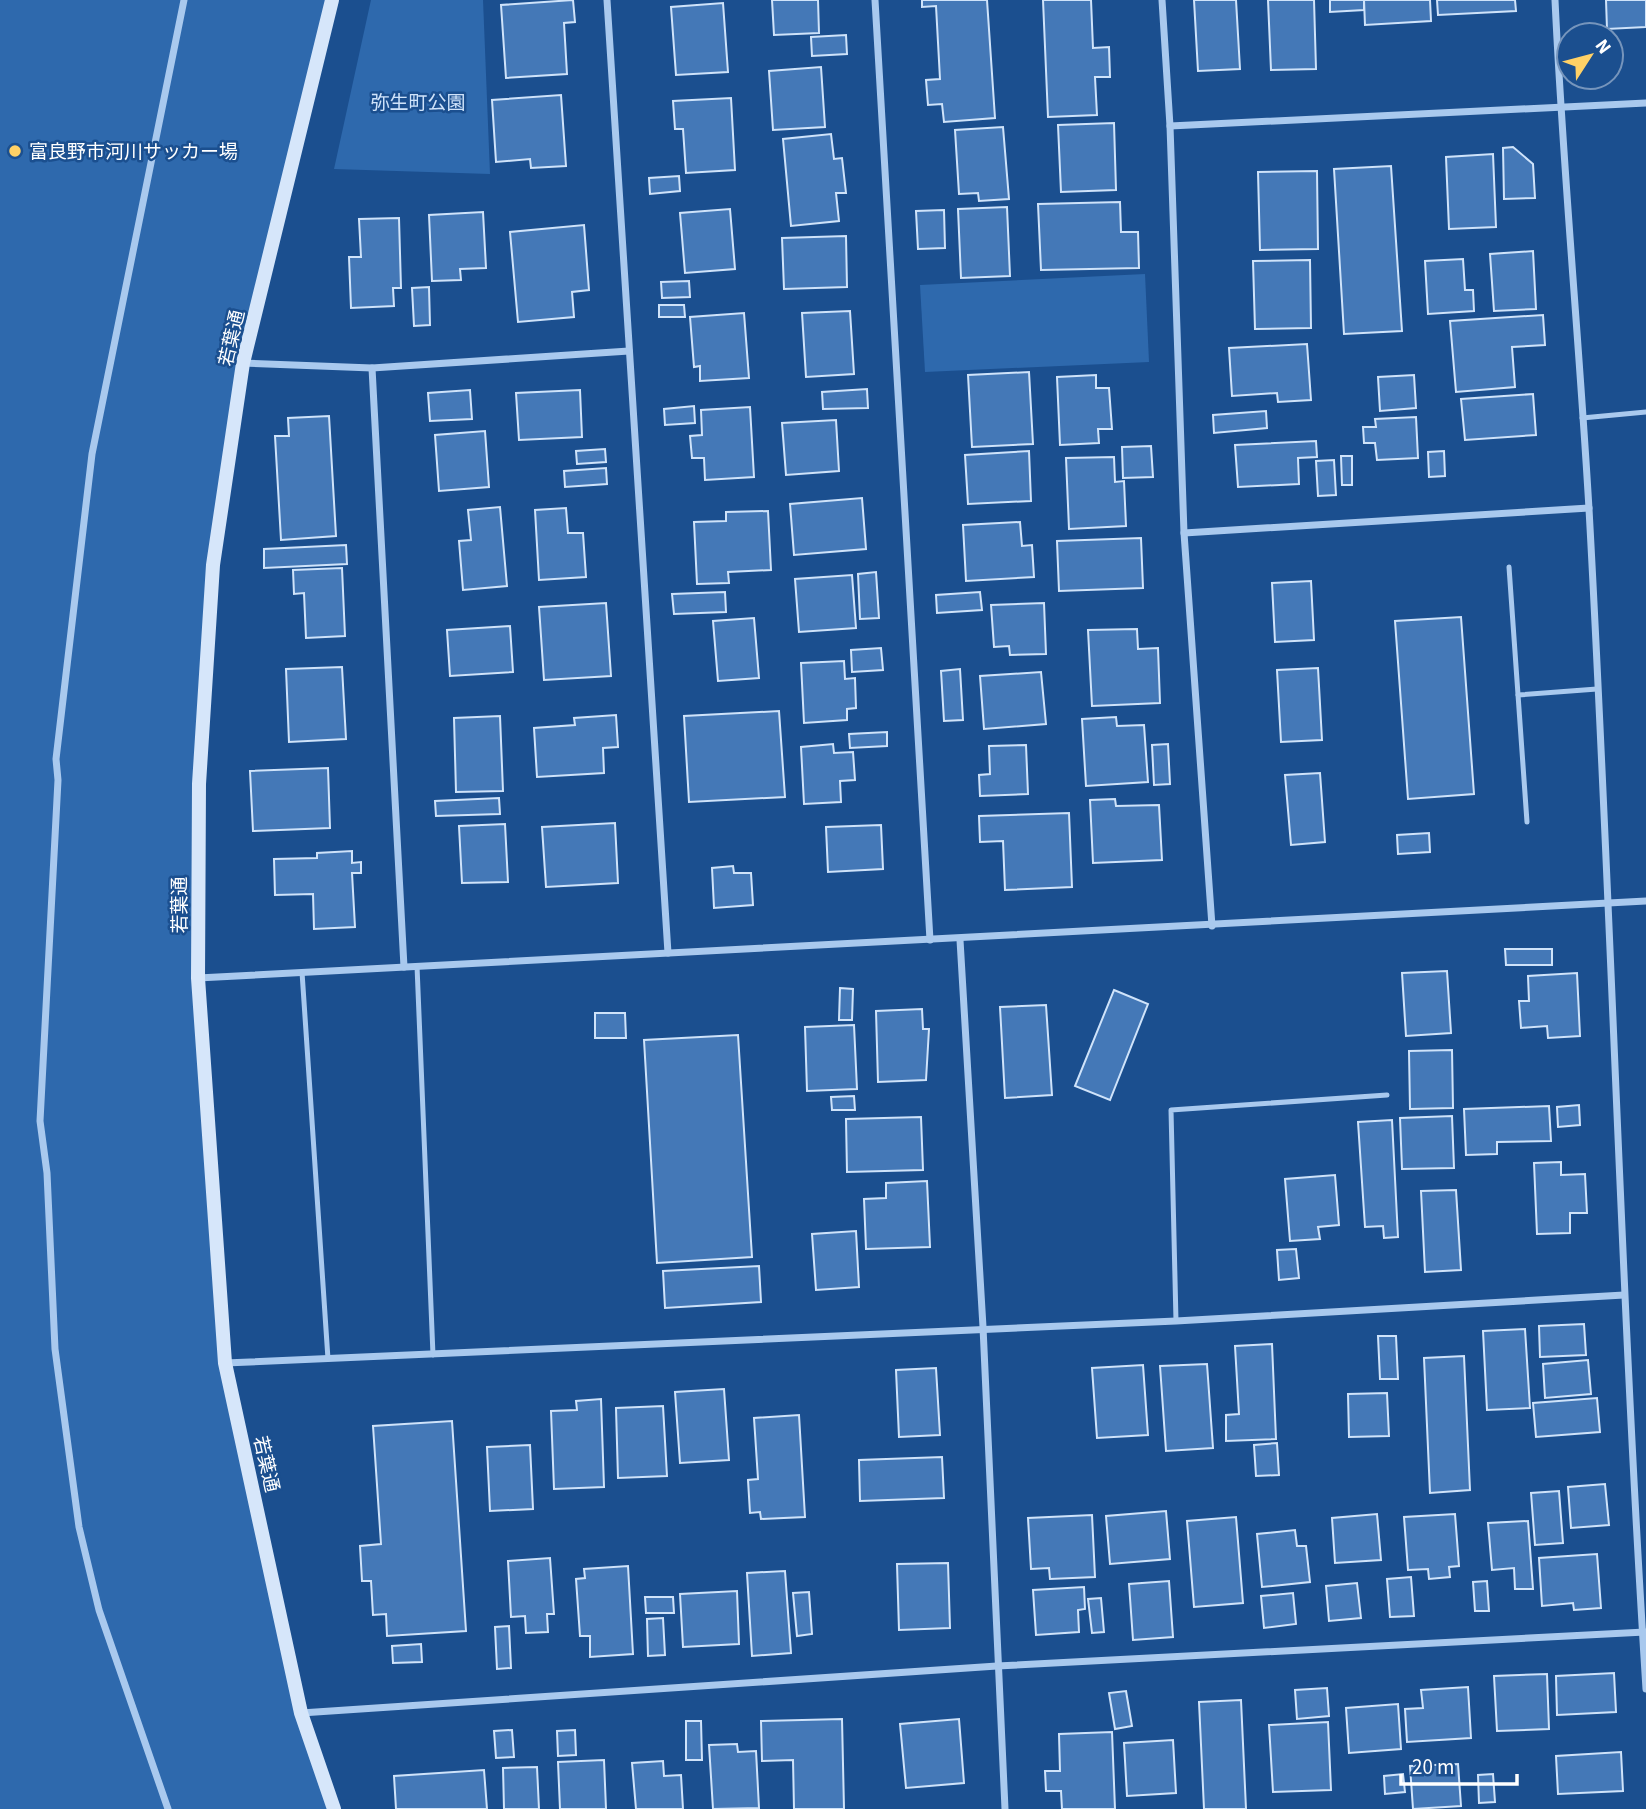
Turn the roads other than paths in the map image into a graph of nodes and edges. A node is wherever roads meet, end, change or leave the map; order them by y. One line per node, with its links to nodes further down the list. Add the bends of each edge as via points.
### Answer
1 (184, 0): 42 (street, via 92,454 56,759 40,1121 47,1173 55,1349 79,1527 99,1610)
2 (332, 0): 11 (street, 若葉通)
3 (607, 0): 10 (street)
4 (875, 0): 24 (street)
5 (1162, 0): 9 (street)
6 (1555, 0): 8 (street)
7 (1646, 103): 8 (street)
8 (1560, 108): 9 (street); 14 (street)
9 (1170, 126): 16 (street)
10 (629, 351): 12 (street); 26 (street)
11 (243, 363): 12 (street); 30 (street, 若葉通, via 213,565 199,784)
12 (372, 368): 28 (street)
13 (1646, 412): 14 (lane)
14 (1582, 418): 15 (street)
15 (1589, 508): 16 (street); 18 (street)
16 (1184, 533): 23 (street)
17 (1509, 567): 19 (lane)
18 (1597, 689): 19 (lane); 22 (street)
19 (1518, 695): 20 (lane)
20 (1527, 822)
21 (1646, 901): 22 (street)
22 (1606, 902): 23 (street); 32 (street)
23 (1212, 926): 25 (street)
24 (929, 940): 25 (street); 26 (street)
25 (960, 940): 34 (street)
26 (668, 953): 27 (street)
27 (417, 966): 28 (street); 35 (lane)
28 (404, 967): 29 (street)
29 (302, 972): 30 (street); 36 (lane)
30 (198, 978): 37 (street, 若葉通)
31 (1387, 1095): 33 (lane, via 1171,1110)
32 (1624, 1295): 33 (street); 38 (street)
33 (1176, 1321): 34 (street)
34 (983, 1328): 35 (street); 39 (street)
35 (433, 1355): 36 (street)
36 (328, 1359): 37 (street)
37 (225, 1363): 41 (street, 若葉通)
38 (1644, 1632): 39 (street); 40 (street)
39 (997, 1666): 41 (street); 44 (street)
40 (1646, 1689)
41 (301, 1713): 43 (street, 若葉通)
42 (168, 1809)
43 (334, 1809)
44 (1005, 1809)

